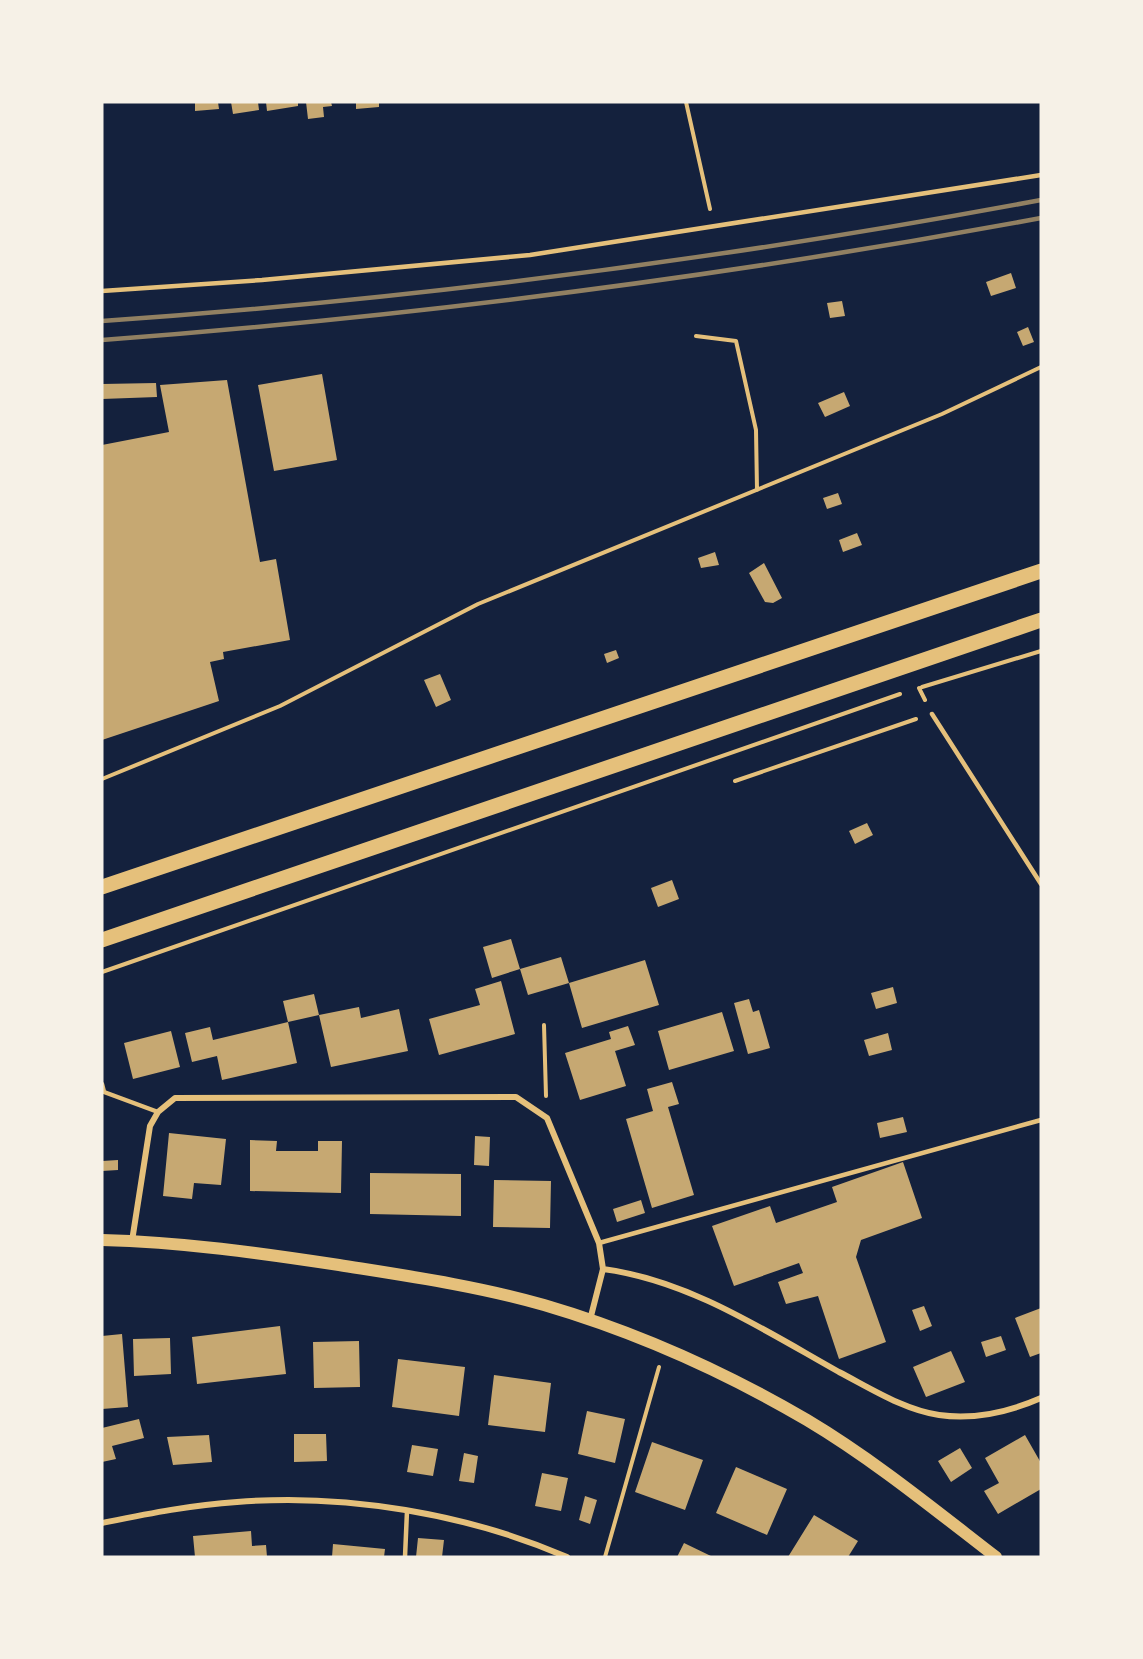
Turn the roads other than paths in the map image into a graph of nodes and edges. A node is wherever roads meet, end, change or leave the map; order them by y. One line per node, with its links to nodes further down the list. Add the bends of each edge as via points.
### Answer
1 (1041, 175): 2 (lane, via 530,255)
2 (102, 291)
3 (1041, 571): 7 (main road)
4 (1041, 620): 8 (main road)
5 (932, 714): 6 (lane)
6 (1041, 884)
7 (102, 887)
8 (102, 940)
9 (102, 1084): 10 (lane, via 104,1092)
10 (158, 1112): 13 (street, via 150,1126); 14 (street, via 175,1098 516,1097 547,1118)
11 (1041, 1120): 14 (lane)
12 (102, 1240): 13 (main road)
13 (132, 1241): 16 (main road, via 235,1250 388,1273 531,1302)
14 (599, 1243): 15 (street)
15 (603, 1269): 16 (street); 17 (street, via 637,1273 680,1287 919,1411 980,1416)
16 (590, 1320): 22 (main road, via 665,1348 808,1421)
17 (1041, 1398)
18 (407, 1511): 19 (street, via 312,1500 238,1502 171,1509); 20 (lane); 21 (street, via 490,1530)
19 (102, 1523)
20 (405, 1557)
21 (567, 1557)
22 (996, 1557)

